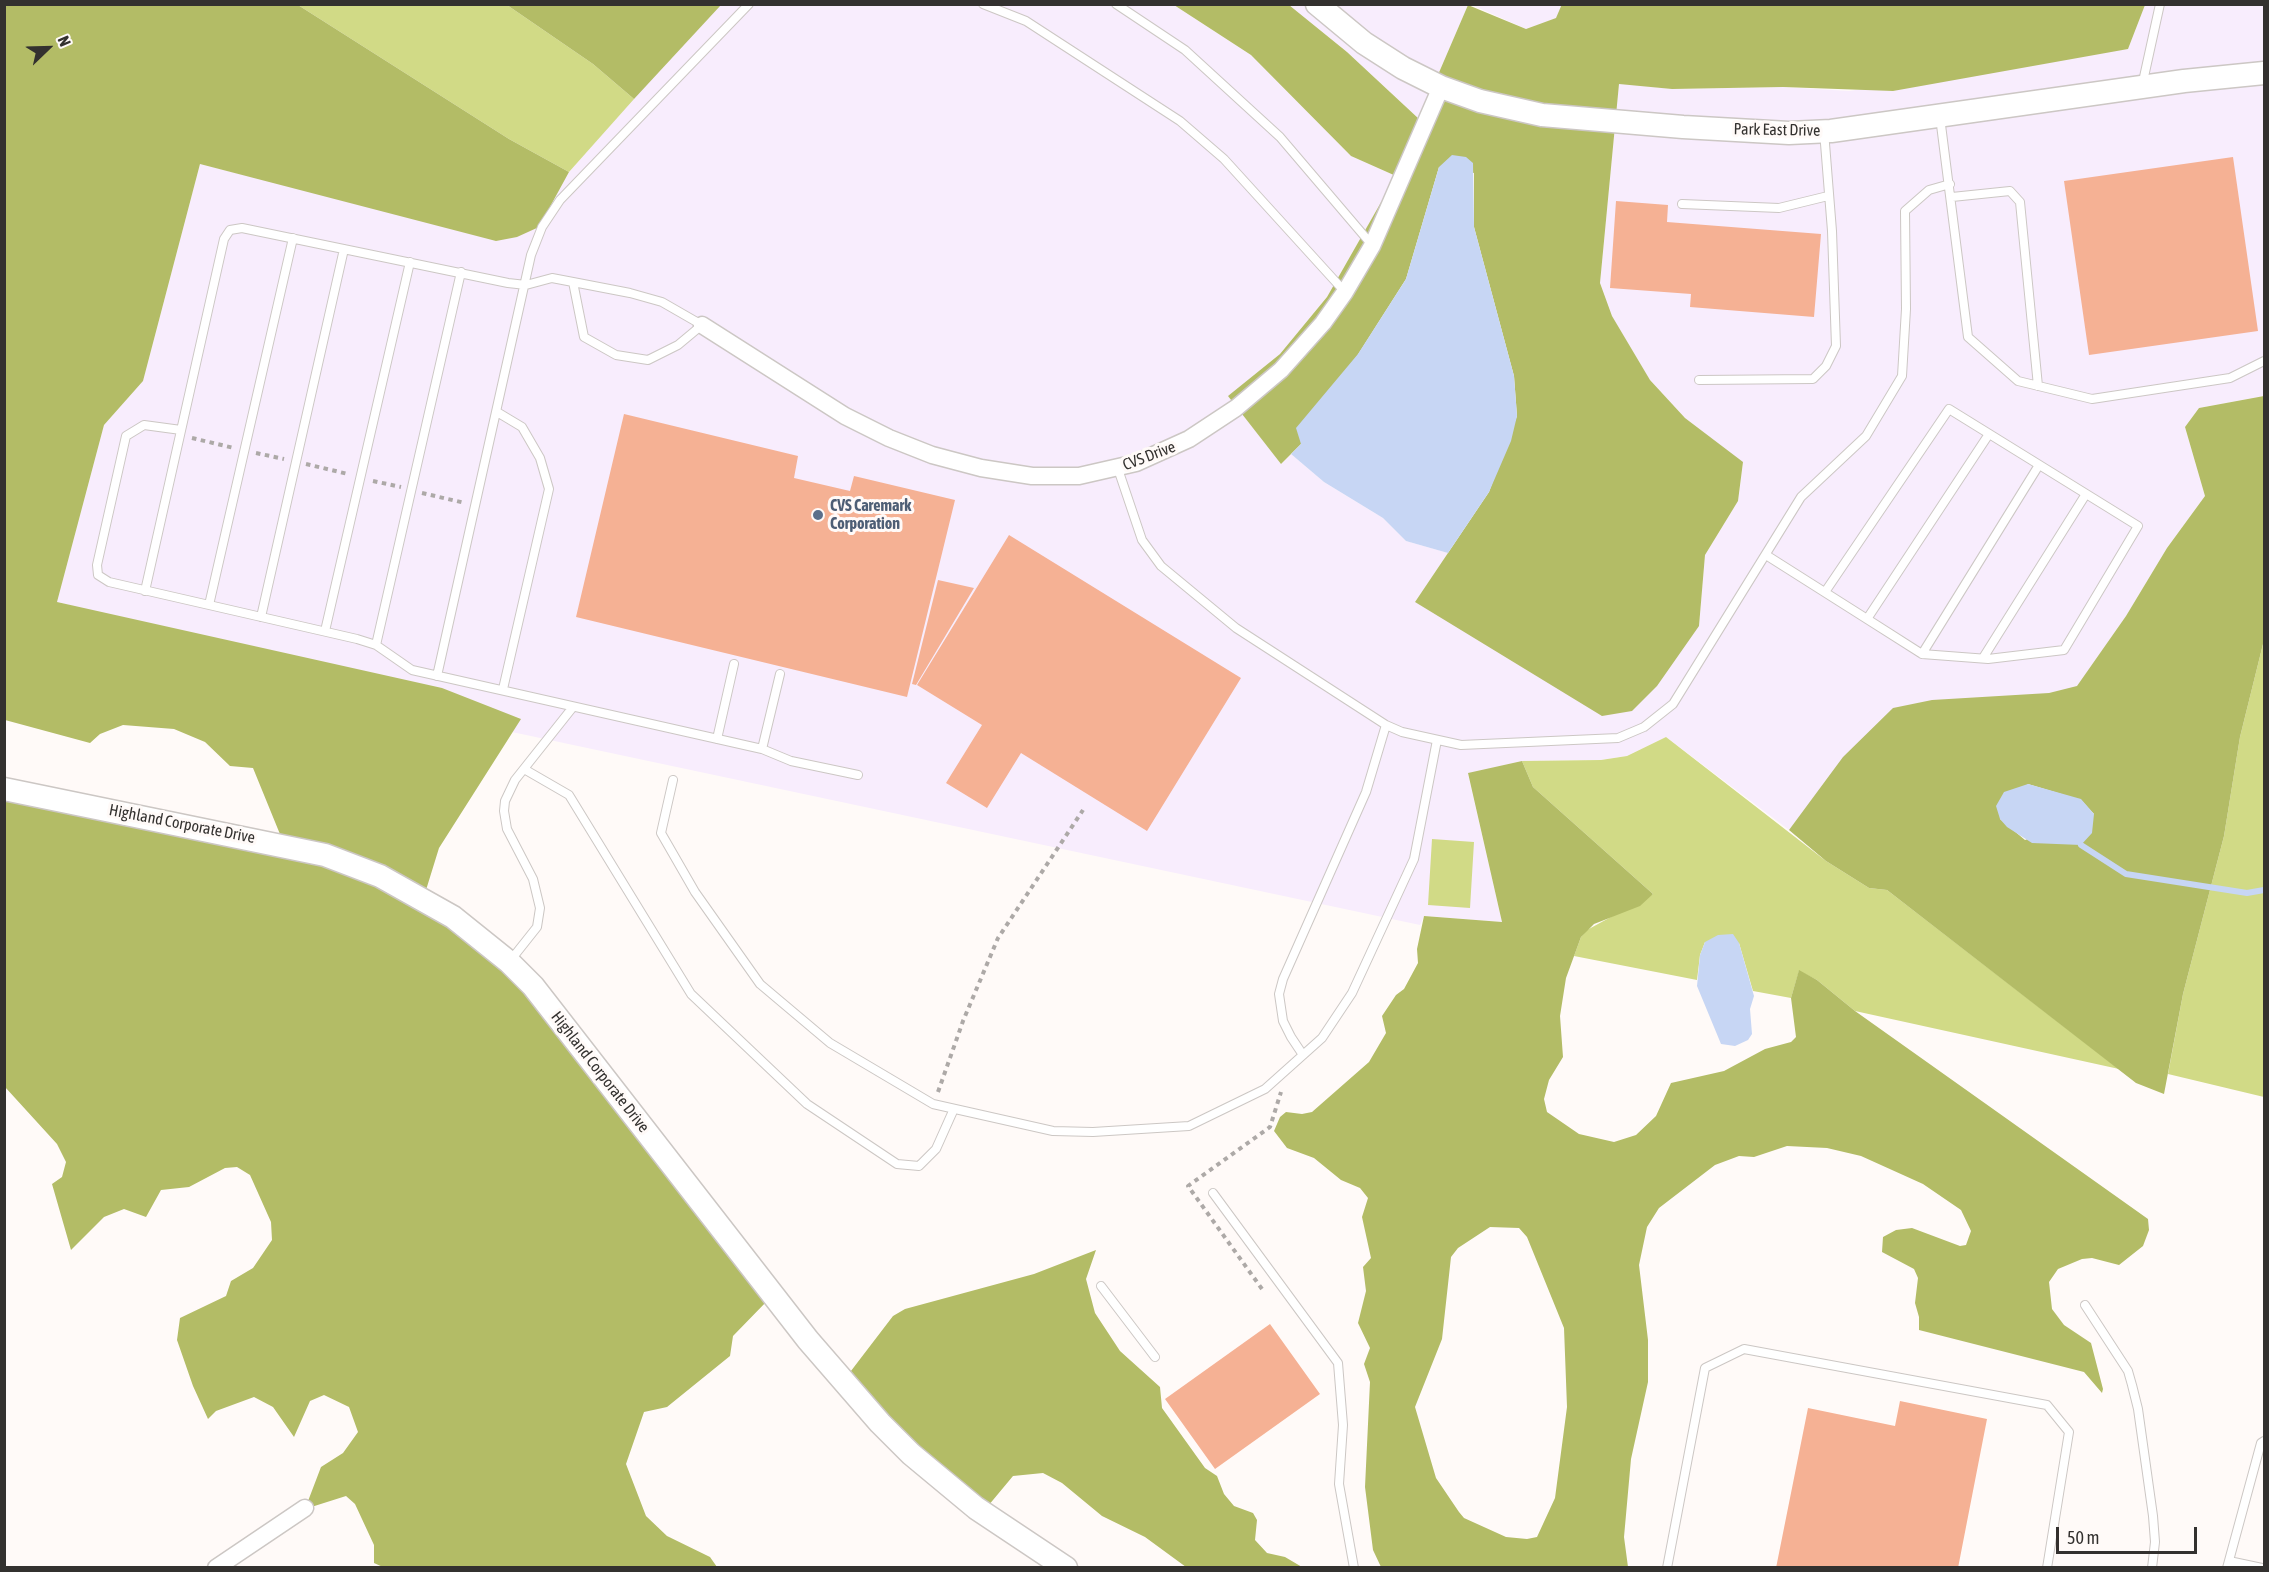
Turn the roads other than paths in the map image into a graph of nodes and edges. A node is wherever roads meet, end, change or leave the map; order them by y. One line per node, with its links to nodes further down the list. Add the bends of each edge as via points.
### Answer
1 (749, 4): 21 (lane, via 560,200 542,227 531,255)
2 (983, 4): 22 (lane, via 1026,21 1180,121 1224,159)
3 (1116, 4): 16 (lane, via 1185,50 1281,137)
4 (1317, 4): 7 (street, Park East Drive, via 1382,56)
5 (2160, 4): 8 (lane)
6 (2265, 73): 8 (street, Park East Drive)
7 (1441, 87): 10 (street, Park East Drive, via 1500,107 1542,115 1683,127); 16 (street, CVS Drive)
8 (2142, 87): 9 (street, Park East Drive)
9 (1940, 117): 10 (street, Park East Drive); 11 (lane)
10 (1824, 131): 12 (lane)
11 (1950, 184): 13 (lane); 33 (lane, via 1929,190 1905,211 1902,376 1866,436 1802,497)
12 (1828, 196): 14 (lane, via 1779,208); 25 (lane, via 1836,345 1826,366 1813,379)
13 (1952, 197): 26 (lane, via 1968,337 2018,381); 26 (lane, via 2010,191 2020,202)
14 (1682, 204)
15 (292, 238): 17 (lane); 28 (lane, via 237,227 225,236); 36 (lane)
16 (1372, 246): 22 (street, CVS Drive)
17 (344, 249): 18 (lane); 37 (lane)
18 (410, 262): 19 (lane); 39 (lane)
19 (461, 272): 21 (lane); 40 (lane)
20 (573, 282): 21 (lane, via 552,278); 23 (lane, via 662,302); 23 (lane, via 584,337 616,354 648,360 678,345)
21 (526, 285): 27 (lane)
22 (1346, 292): 31 (street, CVS Drive, via 1295,355 1236,408 1172,449)
23 (702, 325): 31 (street, CVS Drive, via 846,416 909,447 973,466 1032,476 1079,476)
24 (2265, 361): 26 (lane, via 2230,378 2092,399)
25 (1699, 380)
26 (2038, 386)
27 (497, 412): 45 (lane); 46 (lane, via 522,427 540,458 549,489)
28 (180, 433): 34 (lane); 34 (lane, via 144,425 126,436 98,575 109,582)
29 (1989, 434): 30 (lane); 35 (lane, via 1948,409); 38 (lane)
30 (2039, 465): 32 (lane); 41 (lane)
31 (1118, 469): 48 (lane, via 1142,540 1161,566 1252,640)
32 (2086, 494): 42 (lane); 42 (lane, via 2138,526 2064,650)
33 (1766, 555): 35 (lane); 50 (lane, via 1672,704 1644,727 1618,738 1461,745)
34 (145, 591): 36 (lane)
35 (1825, 592): 38 (lane)
36 (210, 605): 37 (lane)
37 (261, 617): 39 (lane)
38 (1867, 619): 41 (lane)
39 (325, 632): 40 (lane)
40 (376, 645): 45 (lane, via 412,670)
41 (1922, 654): 42 (lane)
42 (1983, 658)
43 (734, 664): 49 (lane)
44 (780, 674): 51 (lane)
45 (437, 676): 46 (lane)
46 (503, 689): 47 (lane)
47 (573, 707): 49 (lane); 52 (lane)
48 (1386, 725): 50 (lane); 57 (lane, via 1366,792 1279,994 1283,1021)
49 (717, 739): 51 (lane)
50 (1437, 740): 57 (lane, via 1414,859 1352,993 1322,1038)
51 (762, 749): 53 (lane, via 791,761)
52 (524, 769): 56 (lane, via 509,791 505,820 537,890 540,918); 58 (lane, via 569,795 691,994 807,1104 897,1164 920,1167 936,1149)
53 (858, 775)
54 (673, 780): 58 (lane, via 661,833 695,892 760,984 830,1043 933,1104)
55 (4, 789): 56 (street, Highland Corporate Drive, via 290,846 352,864 428,901)
56 (509, 962): 67 (street, Highland Corporate Drive, via 553,1010 856,1398 911,1454 960,1496)
57 (1304, 1055): 58 (lane, via 1265,1089 1189,1126 1053,1131)
58 (953, 1111)
59 (1213, 1193): 68 (lane, via 1338,1362 1343,1425 1339,1484)
60 (1101, 1286): 62 (lane)
61 (2085, 1305): 71 (lane, via 2127,1371 2134,1393 2153,1516)
62 (1155, 1357)
63 (2265, 1441): 65 (lane, via 2261,1443)
64 (305, 1508): 66 (street)
65 (2228, 1564): 72 (lane)
66 (224, 1565)
67 (1066, 1568)
68 (1354, 1568)
69 (1667, 1568): 70 (lane, via 1705,1368 1744,1349 2047,1405 2069,1432)
70 (2047, 1568)
71 (2152, 1568)
72 (2262, 1568)

